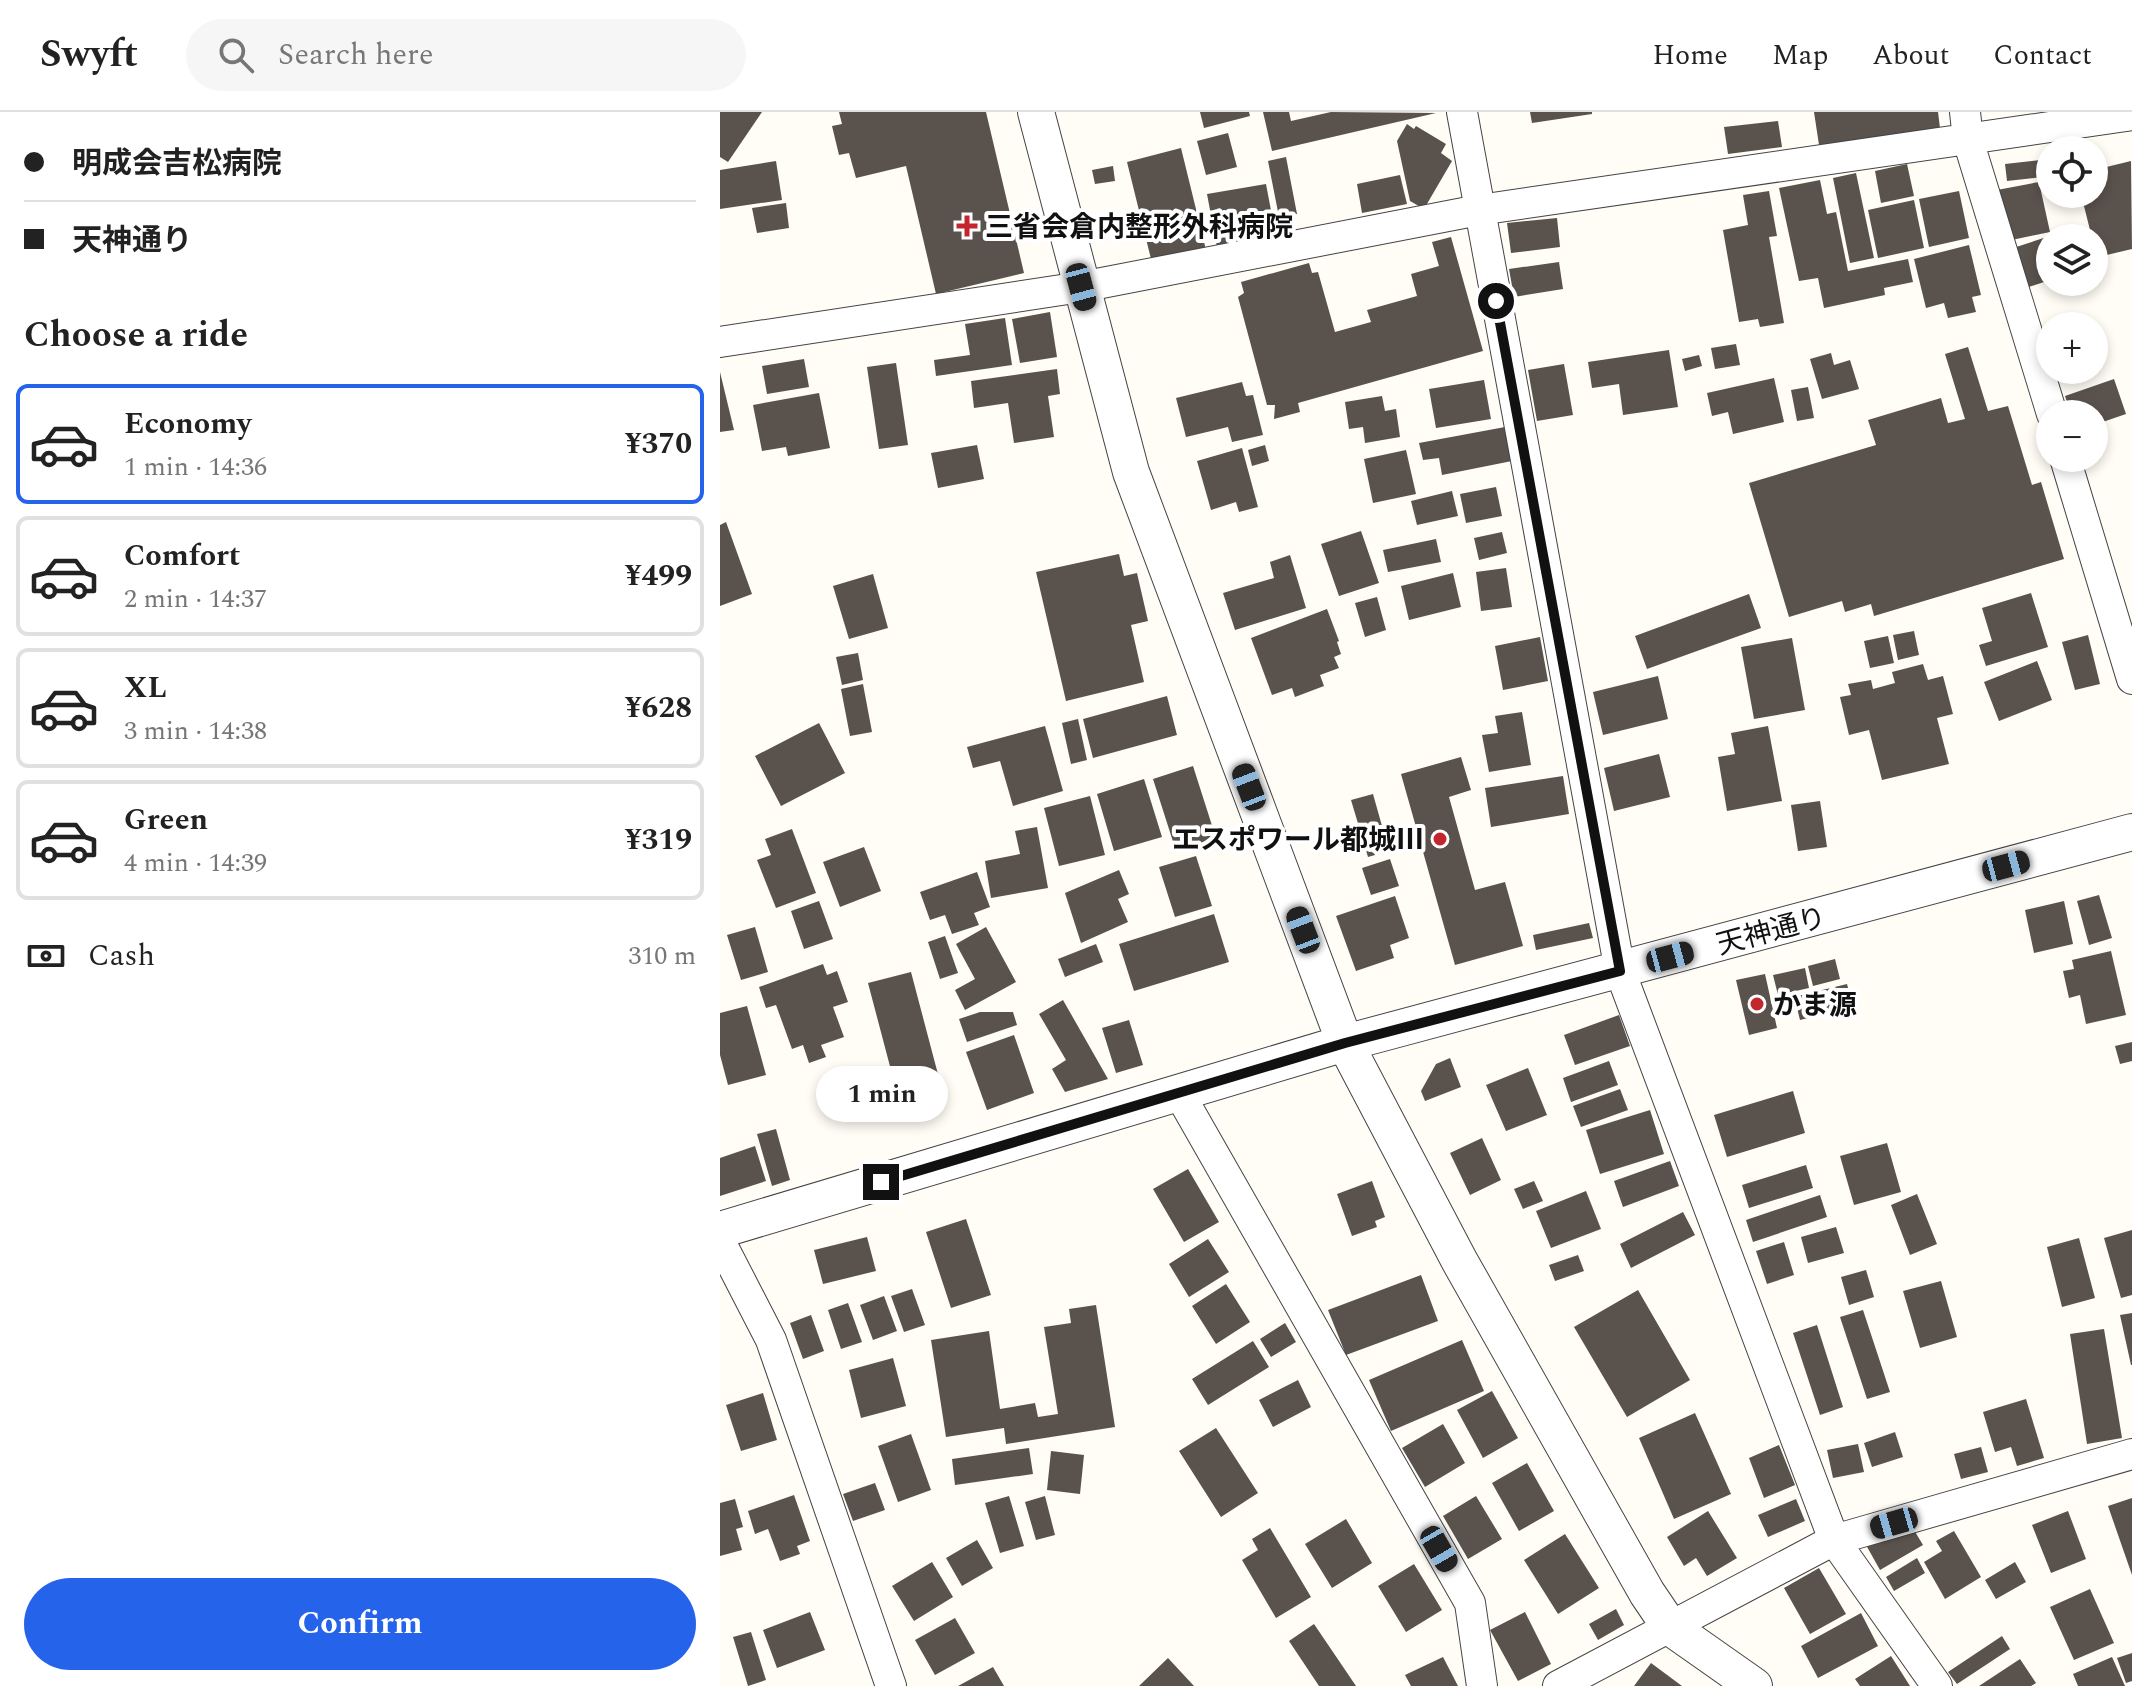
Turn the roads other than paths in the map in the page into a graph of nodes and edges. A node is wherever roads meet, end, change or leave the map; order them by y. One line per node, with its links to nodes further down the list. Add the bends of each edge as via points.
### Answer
1 (1036, 112): 6 (street)
2 (1462, 112): 5 (street)
3 (2132, 115): 4 (street)
4 (1966, 126): 5 (street); 8 (street)
5 (1479, 210): 6 (street); 12 (street)
6 (1081, 287): 7 (street); 13 (street, via 1131,472)
7 (720, 342)
8 (2048, 400)
9 (2069, 472): 10 (street)
10 (2132, 679)
11 (2132, 832): 12 (street, 天神通り)
12 (1620, 971): 13 (street, 天神通り); 18 (street)
13 (1345, 1043): 14 (street, 天神通り); 19 (street, via 1459,1260)
14 (1179, 1093): 15 (street, 天神通り); 21 (street, via 1470,1603)
15 (720, 1230)
16 (720, 1241): 20 (street, via 771,1340)
17 (2132, 1454): 18 (street)
18 (1834, 1540): 19 (street); 24 (street)
19 (1670, 1627): 22 (street); 23 (street)
20 (891, 1686)
21 (1482, 1686)
22 (1558, 1686)
23 (1754, 1686)
24 (1937, 1686)

